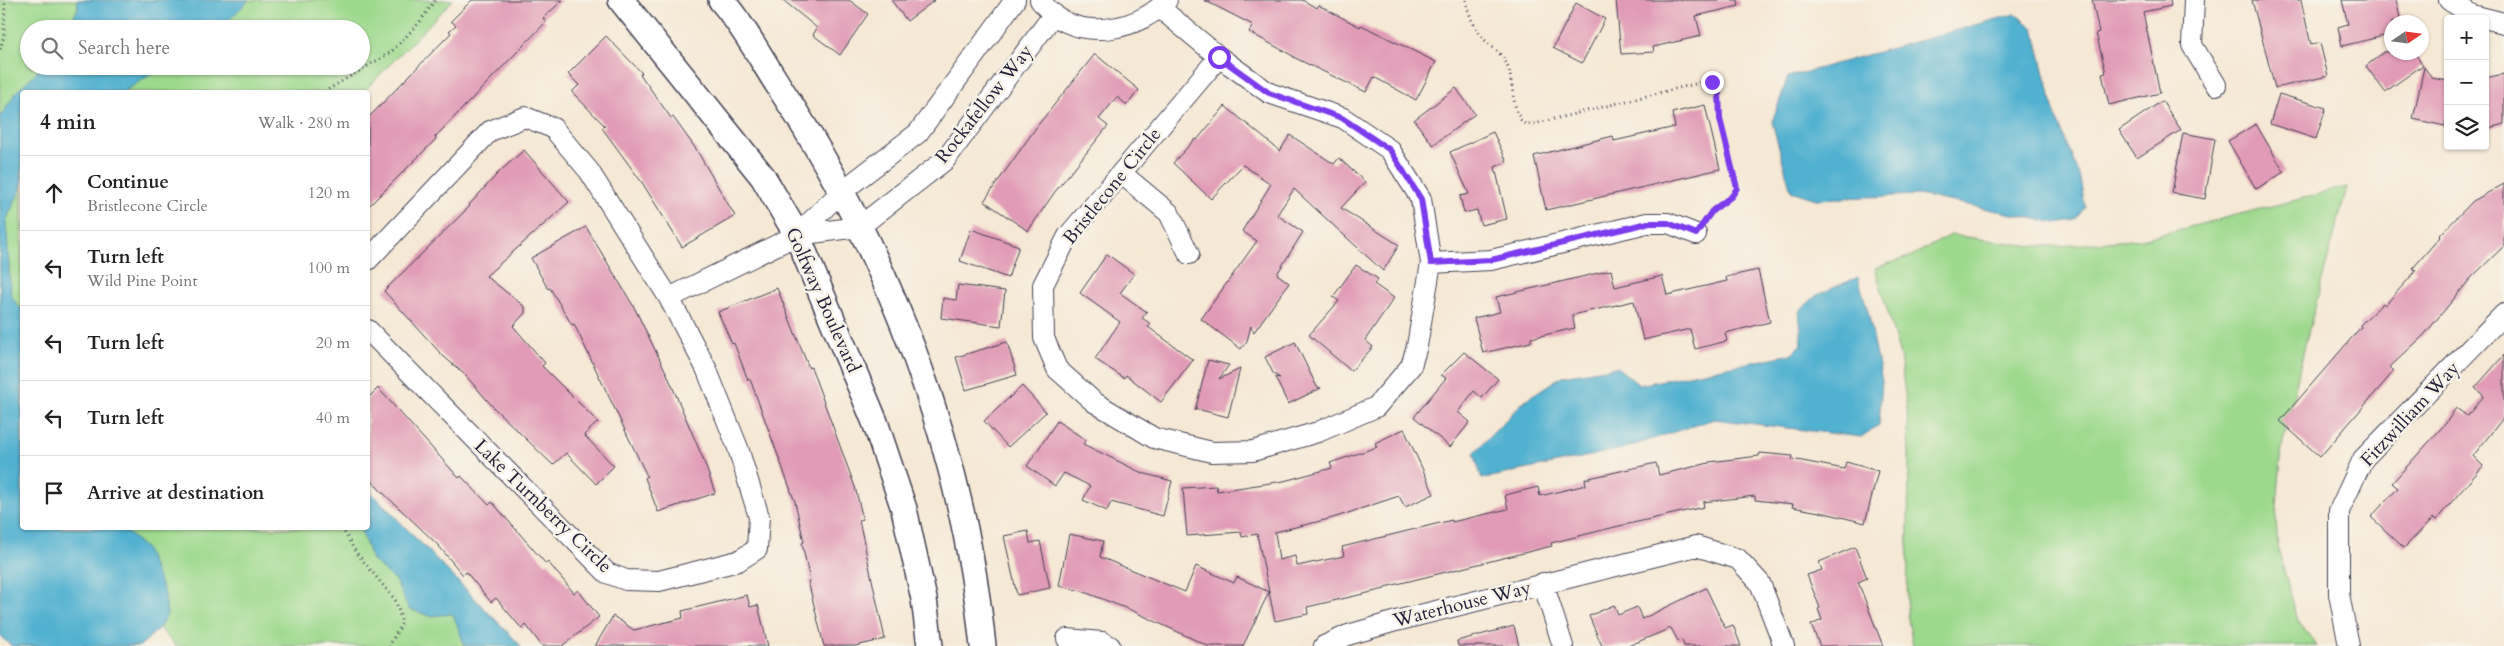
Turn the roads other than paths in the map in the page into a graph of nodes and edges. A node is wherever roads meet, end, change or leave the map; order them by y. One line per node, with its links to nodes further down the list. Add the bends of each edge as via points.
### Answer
1 (621, 0): 16 (street, Golfway Boulevard, via 763,178)
2 (721, 0): 13 (street, via 817,144)
3 (1015, 0): 13 (street, Rockafellow Way, via 918,133)
4 (1040, 0): 8 (street)
5 (2194, 0): 11 (street, via 2192,45)
6 (2449, 0): 9 (street, via 2472,15)
7 (1164, 4): 8 (street, via 1142,20 1122,27 1100,29 1079,26); 10 (street, Bristlecone Circle)
8 (1054, 14): 14 (street, Rockafellow Way, via 945,160)
9 (2504, 22)
10 (1219, 57): 12 (street, Bristlecone Circle); 19 (street, Bristlecone Circle, via 1269,93 1342,118 1390,150 1421,199)
11 (2216, 85)
12 (1121, 173): 17 (street, via 1169,213); 19 (street, Bristlecone Circle, via 1068,236 1043,285 1044,338 1058,369 1086,396 1154,438 1212,452 1253,451 1318,432 1376,407 1411,366)
13 (841, 192): 14 (street); 16 (street, Rockafellow Way)
14 (859, 227): 16 (street); 26 (street, via 893,300 931,399 958,492 978,595)
15 (1696, 234): 19 (street, via 1668,223 1648,223 1491,260)
16 (796, 235): 20 (street); 25 (street, Golfway Boulevard, via 881,439 906,518 924,599)
17 (1189, 254)
18 (370, 258): 20 (street, Lake Turnberry Circle, via 490,131 524,117 553,128 589,171)
19 (1431, 263)
20 (669, 298): 22 (street, Lake Turnberry Circle, via 706,368 738,448 759,516 757,549 738,561 659,581 626,580 607,573)
21 (2504, 314): 31 (street, Fitzwilliam Way, via 2363,459 2339,511 2339,594)
22 (370, 332)
23 (1543, 583): 28 (street, Waterhouse Way, via 1396,620); 29 (street, Waterhouse Way); 30 (street, Waterhouse Way, via 1696,546 1738,559 1760,583)
24 (1067, 639): 27 (street, via 1102,642)
25 (930, 646)
26 (983, 646)
27 (1110, 646)
28 (1324, 646)
29 (1563, 646)
30 (1784, 646)
31 (2349, 646)

